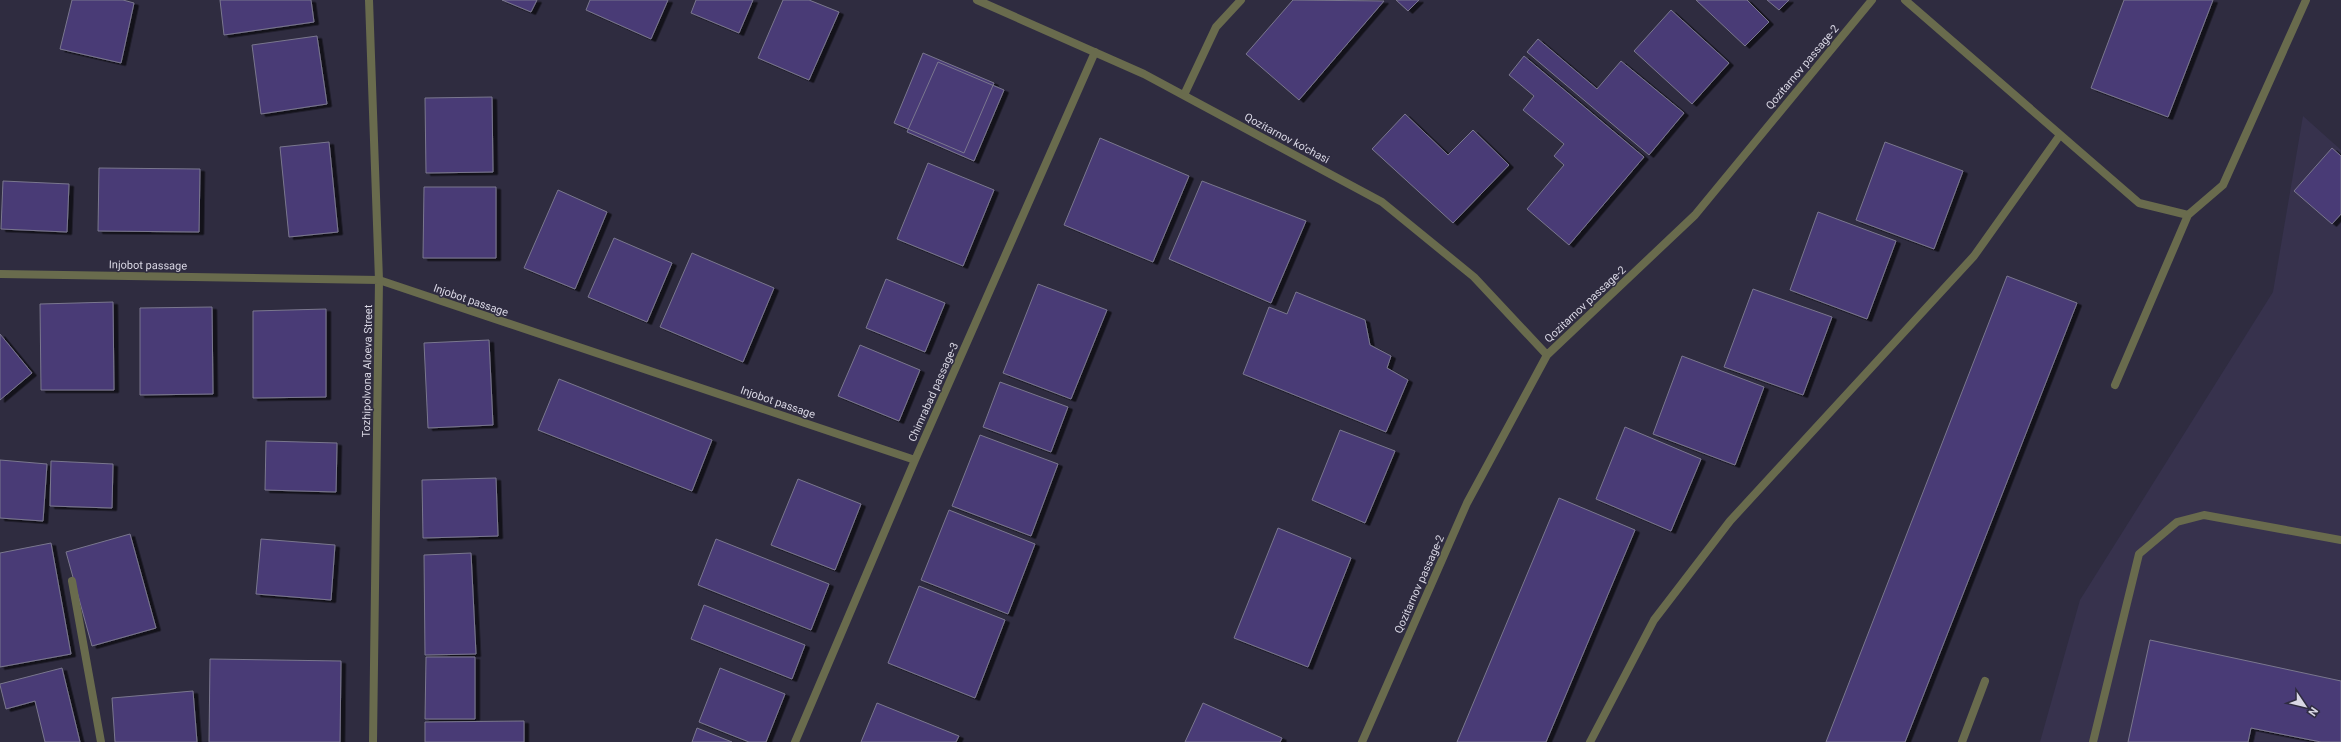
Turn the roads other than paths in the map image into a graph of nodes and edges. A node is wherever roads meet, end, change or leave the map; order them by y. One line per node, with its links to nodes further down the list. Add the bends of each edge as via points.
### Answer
1 (369, 0): 12 (street, Tozhipolvona Aloeva Street)
2 (977, 0): 7 (street, Qozitarnov ko'chasi)
3 (1241, 0): 8 (street, via 1216,27)
4 (1872, 0): 13 (street, Qozitarnov passage-2, via 1695,214)
5 (1904, 0): 9 (street)
6 (2306, 0): 10 (street, via 2223,185)
7 (1095, 52): 8 (street, Qozitarnov ko'chasi); 15 (street, Chimrаbаd passage-3)
8 (1184, 95): 13 (street, Qozitarnov ko'chasi, via 1382,202 1474,277)
9 (2060, 136): 10 (street, via 2139,203); 23 (street, via 1974,256 1730,521 1654,620)
10 (2188, 215): 14 (street)
11 (0, 274): 12 (street, Injobot passage)
12 (379, 280): 15 (street, Injobot passage); 20 (street, Tozhipolvona Aloeva Street)
13 (1547, 355): 22 (street, Qozitarnov passage-2, via 1467,502)
14 (2115, 385)
15 (915, 460): 21 (street, Chimrаbаd passage-3)
16 (2341, 540): 25 (street, via 2204,515 2177,522 2139,554)
17 (72, 581): 19 (street)
18 (1984, 681): 24 (street)
19 (101, 742)
20 (374, 742)
21 (795, 742)
22 (1362, 742)
23 (1590, 742)
24 (1962, 742)
25 (2093, 742)

